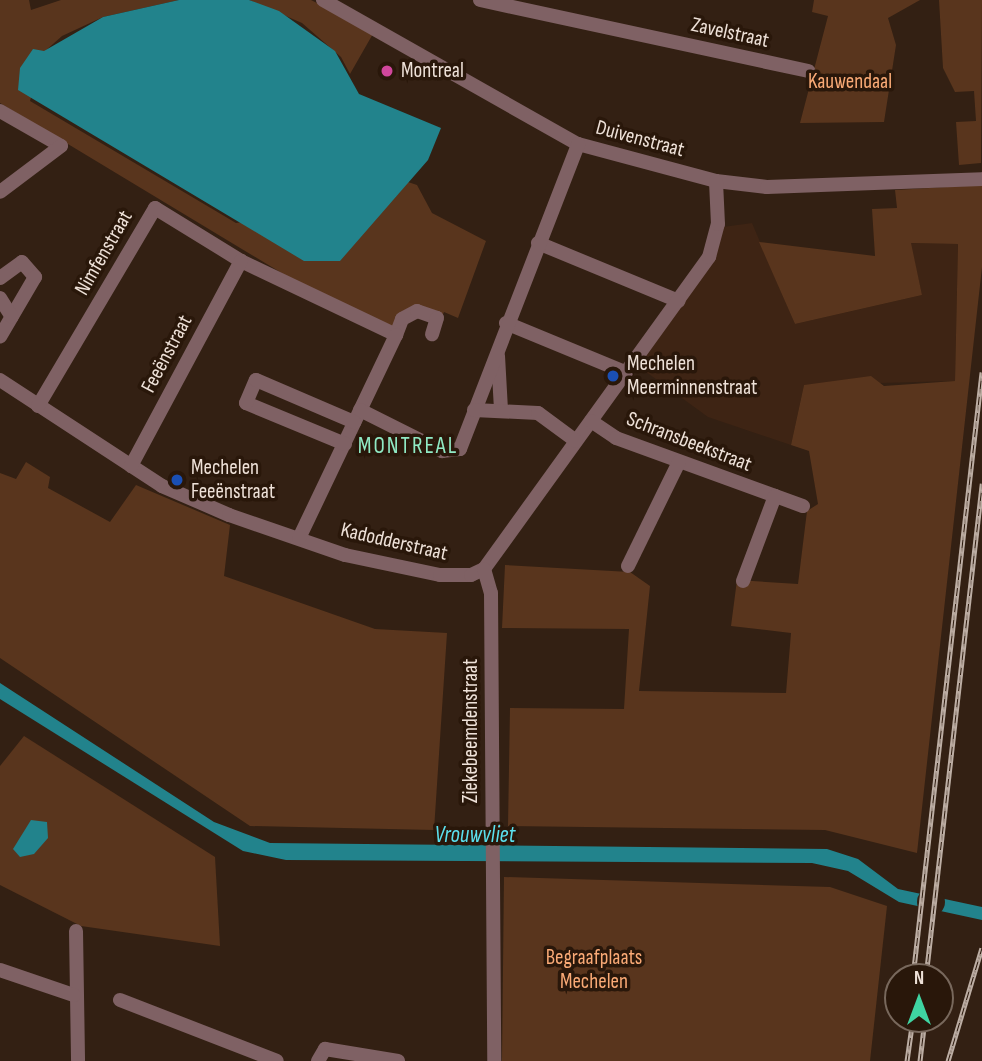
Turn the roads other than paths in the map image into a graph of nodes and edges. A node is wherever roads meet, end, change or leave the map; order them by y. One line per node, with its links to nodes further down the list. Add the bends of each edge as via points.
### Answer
1 (323, 0): 5 (street, Duivenstraat)
2 (480, 0): 3 (street, Zavelstraat)
3 (808, 71)
4 (0, 111): 8 (street, via 61,146)
5 (578, 144): 7 (street, Duivenstraat); 9 (street)
6 (982, 179): 7 (street, Duivenstraat, via 767,187)
7 (716, 181): 13 (street, via 718,224 709,257)
8 (0, 192)
9 (538, 243): 13 (street); 15 (street)
10 (241, 261): 17 (street); 22 (street, Nimfenstraat, via 155,208); 30 (street, Feeënstraat)
11 (0, 278): 14 (street, via 22,262 35,277)
12 (0, 299): 14 (street)
13 (679, 301): 20 (street)
14 (12, 317): 18 (street)
15 (506, 323): 19 (street); 20 (street)
16 (432, 334): 17 (street, via 438,314 409,313)
17 (396, 335): 25 (street)
18 (0, 337)
19 (497, 348): 23 (street); 24 (street)
20 (625, 372): 26 (street)
21 (0, 380): 22 (street, Kadodderstraat)
22 (38, 406): 30 (street, Kadodderstraat)
23 (474, 410): 24 (street); 25 (street, via 463,444 449,453)
24 (501, 410): 27 (street, via 538,413)
25 (357, 416): 28 (street); 28 (street, via 256,380 246,403)
26 (591, 421): 27 (street); 29 (street, Schransbeekstraat, via 616,438)
27 (576, 441): 35 (street)
28 (345, 444): 33 (street)
29 (680, 462): 31 (street, Schransbeekstraat); 34 (street)
30 (131, 466): 33 (street, Kadodderstraat, via 229,515)
31 (775, 496): 32 (street, Schransbeekstraat); 36 (street)
32 (803, 506)
33 (299, 538): 35 (street, Kadodderstraat, via 440,575)
34 (628, 566)
35 (484, 569): 45 (street, Ziekebeemdenstraat, via 491,593)
36 (743, 581)
37 (76, 931): 39 (street)
38 (0, 971): 39 (street)
39 (74, 995): 41 (street)
40 (120, 1000): 42 (street)
41 (78, 1061)
42 (277, 1061)
43 (318, 1061): 44 (street, via 325,1049)
44 (398, 1061)
45 (494, 1061)

